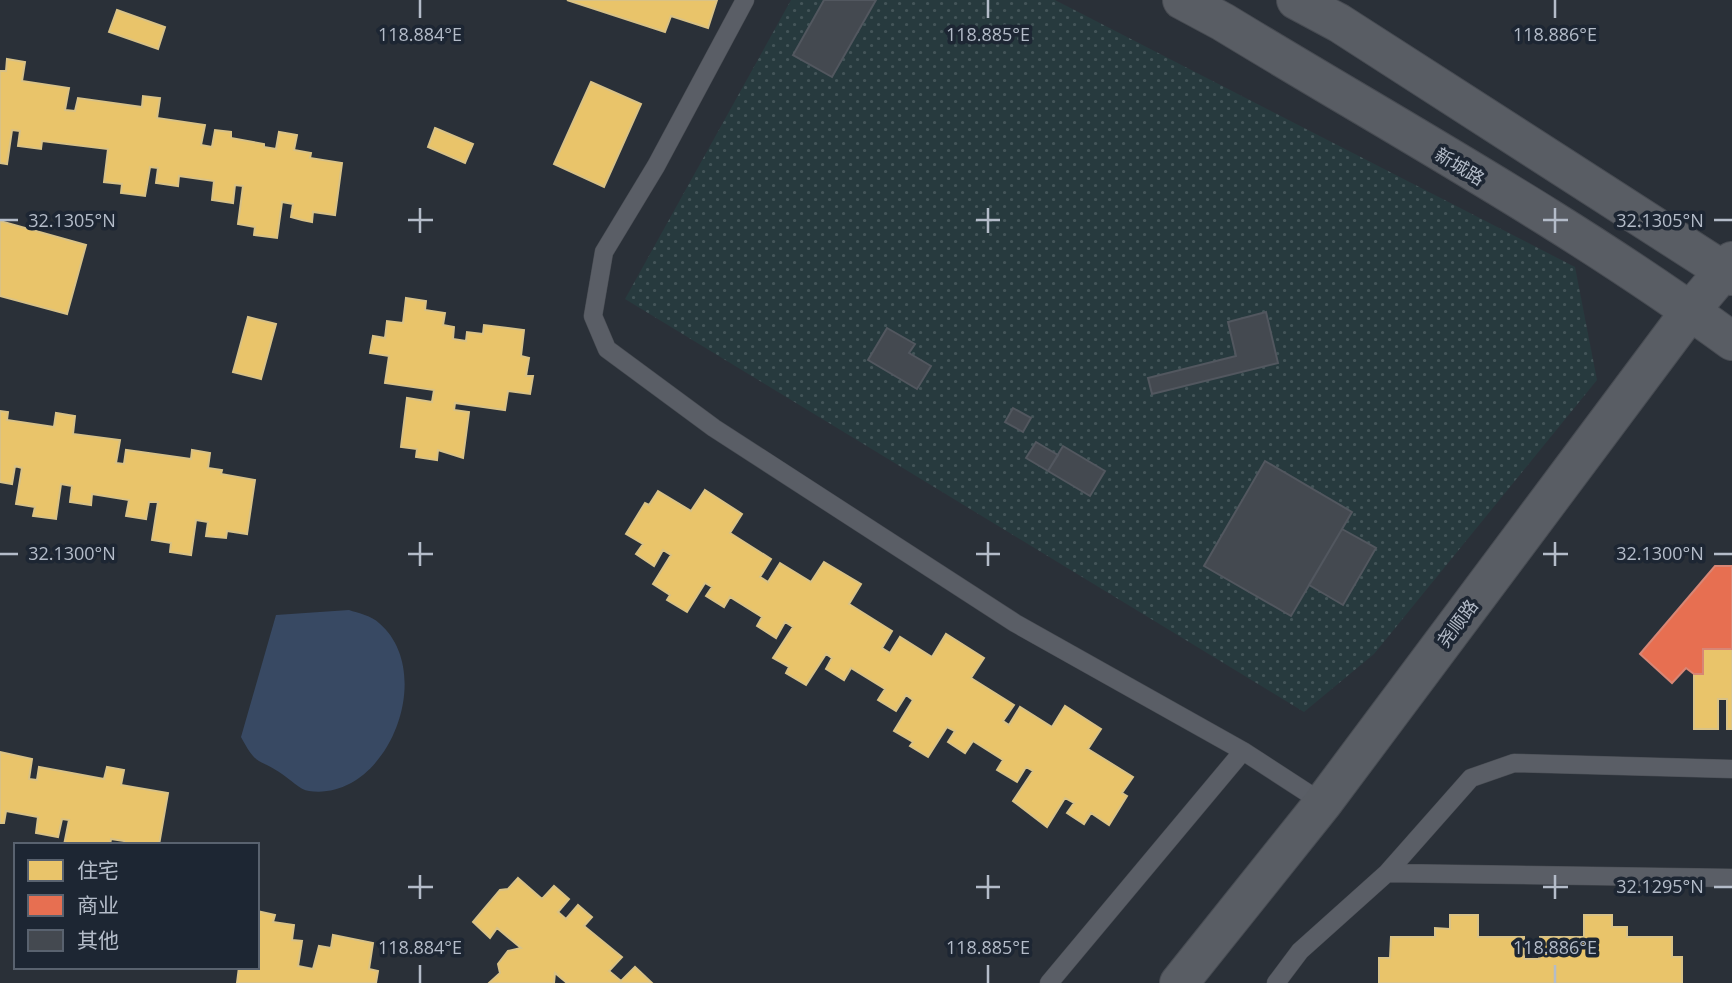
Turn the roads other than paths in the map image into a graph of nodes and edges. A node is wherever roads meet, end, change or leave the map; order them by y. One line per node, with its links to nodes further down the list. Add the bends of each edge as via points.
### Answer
1 (745, 0): 7 (lane, via 604,252 593,316 607,349 714,428 1014,623)
2 (1182, 0): 5 (main road, 新城路)
3 (1296, 0): 4 (main road)
4 (1729, 269): 5 (main road, 尧顺路)
5 (1691, 310): 6 (main road, 新城路); 9 (main road, 尧顺路)
6 (1732, 341)
7 (1243, 751): 9 (lane); 12 (lane)
8 (1732, 769): 10 (lane, via 1514,762 1471,778)
9 (1323, 803): 13 (main road, 尧顺路)
10 (1387, 873): 11 (lane); 14 (lane, via 1300,951)
11 (1732, 878)
12 (1049, 983)
13 (1179, 983)
14 (1276, 983)

